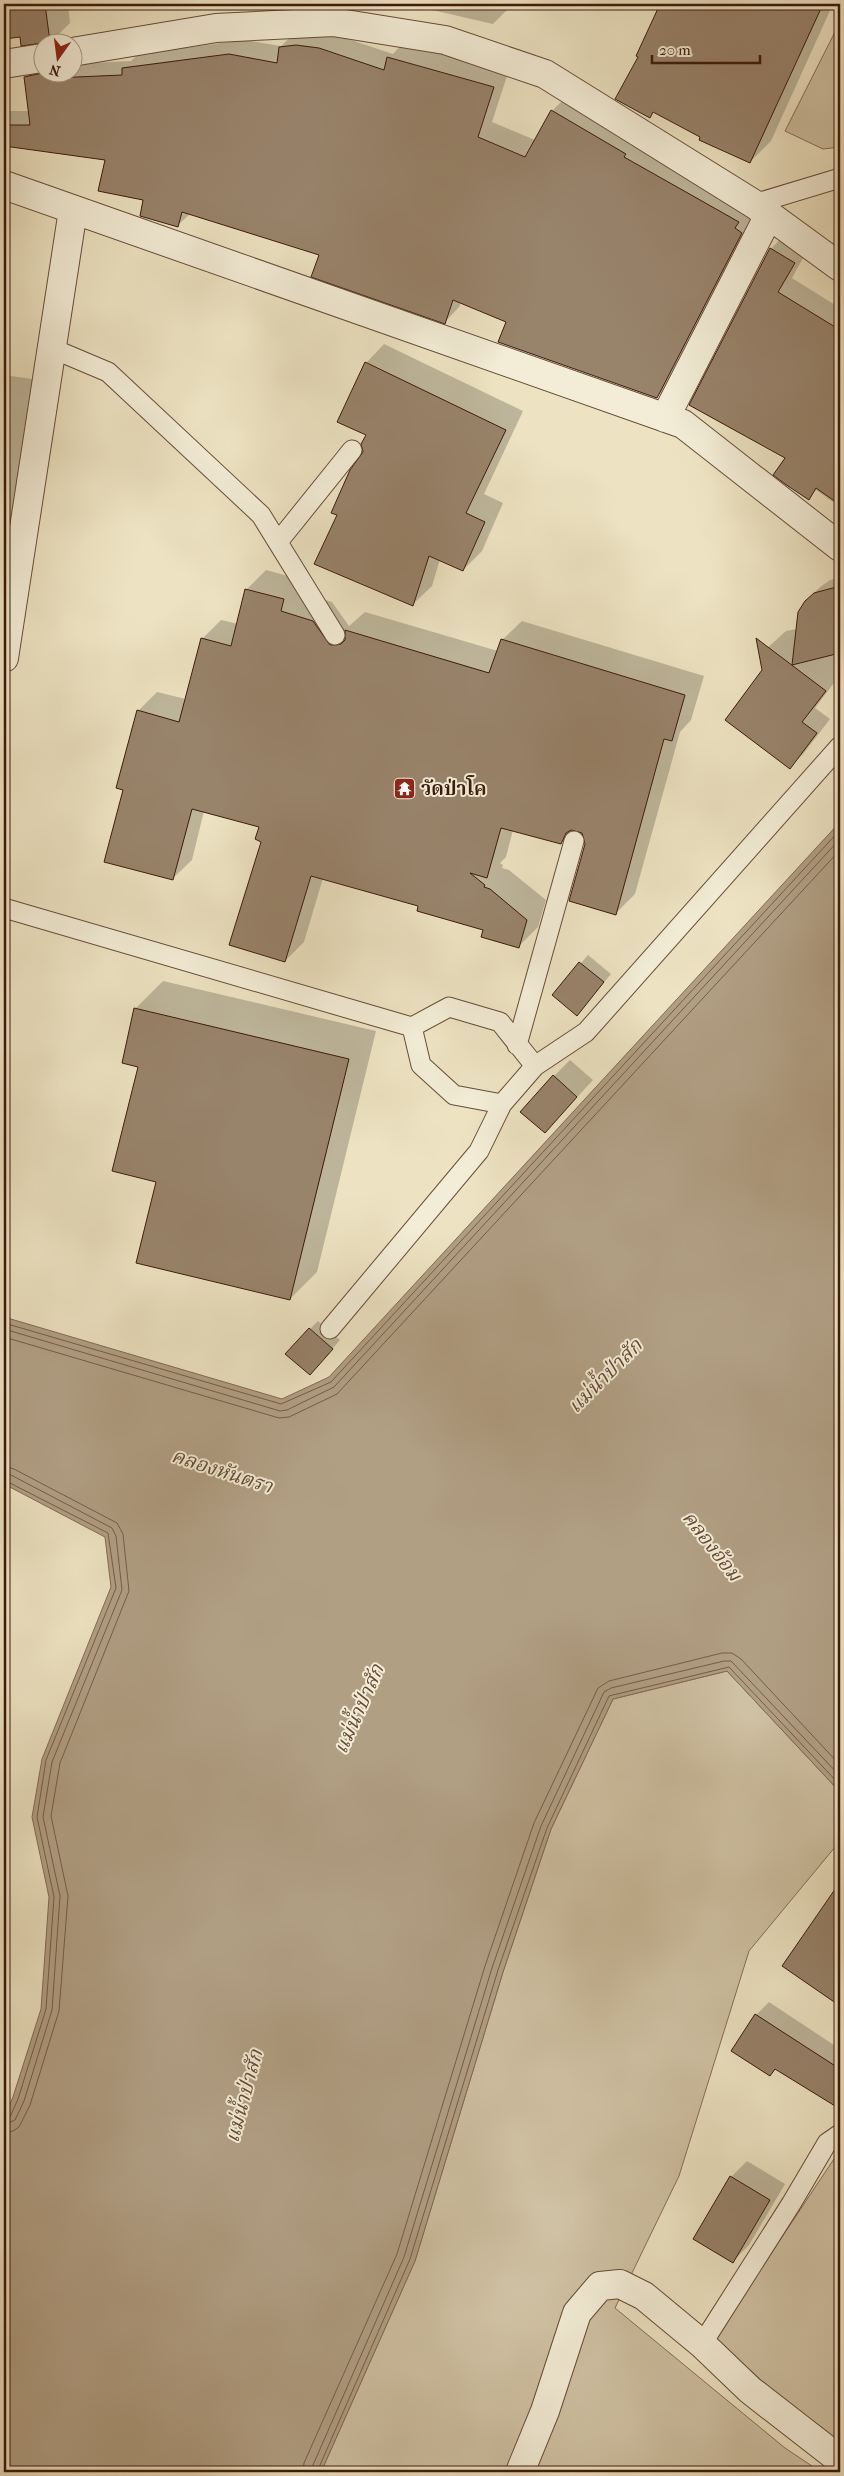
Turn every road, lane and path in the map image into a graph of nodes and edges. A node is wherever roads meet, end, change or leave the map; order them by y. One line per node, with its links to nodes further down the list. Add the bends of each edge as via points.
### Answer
1 (82, 50): 6 (street, via 216,28 333,22 445,40 545,74)
2 (32, 60): 3 (street)
3 (4, 64)
4 (840, 178): 6 (lane)
5 (4, 185): 7 (street)
6 (761, 209): 8 (street); 10 (street)
7 (73, 210): 9 (street); 10 (street)
8 (840, 267)
9 (51, 348): 12 (lane, via 108,372 261,515); 15 (street)
10 (665, 418): 13 (street, via 683,424)
11 (352, 450): 12 (lane)
12 (278, 542): 14 (lane)
13 (840, 548)
14 (335, 635)
15 (4, 658)
16 (840, 746): 21 (lane, via 586,1032)
17 (574, 841): 20 (lane)
18 (4, 908): 19 (lane)
19 (412, 1027): 20 (lane, via 449,1007 500,1022); 22 (lane, via 421,1065 454,1095)
20 (517, 1045): 21 (lane)
21 (535, 1066): 22 (lane)
22 (502, 1104): 23 (lane, via 479,1151)
23 (330, 1329)
24 (840, 2134): 25 (lane, via 827,2143)
25 (702, 2344): 26 (street, via 750,2390); 27 (street, via 644,2296 620,2284 600,2286 577,2313 545,2411)
26 (840, 2460)
27 (520, 2472)

